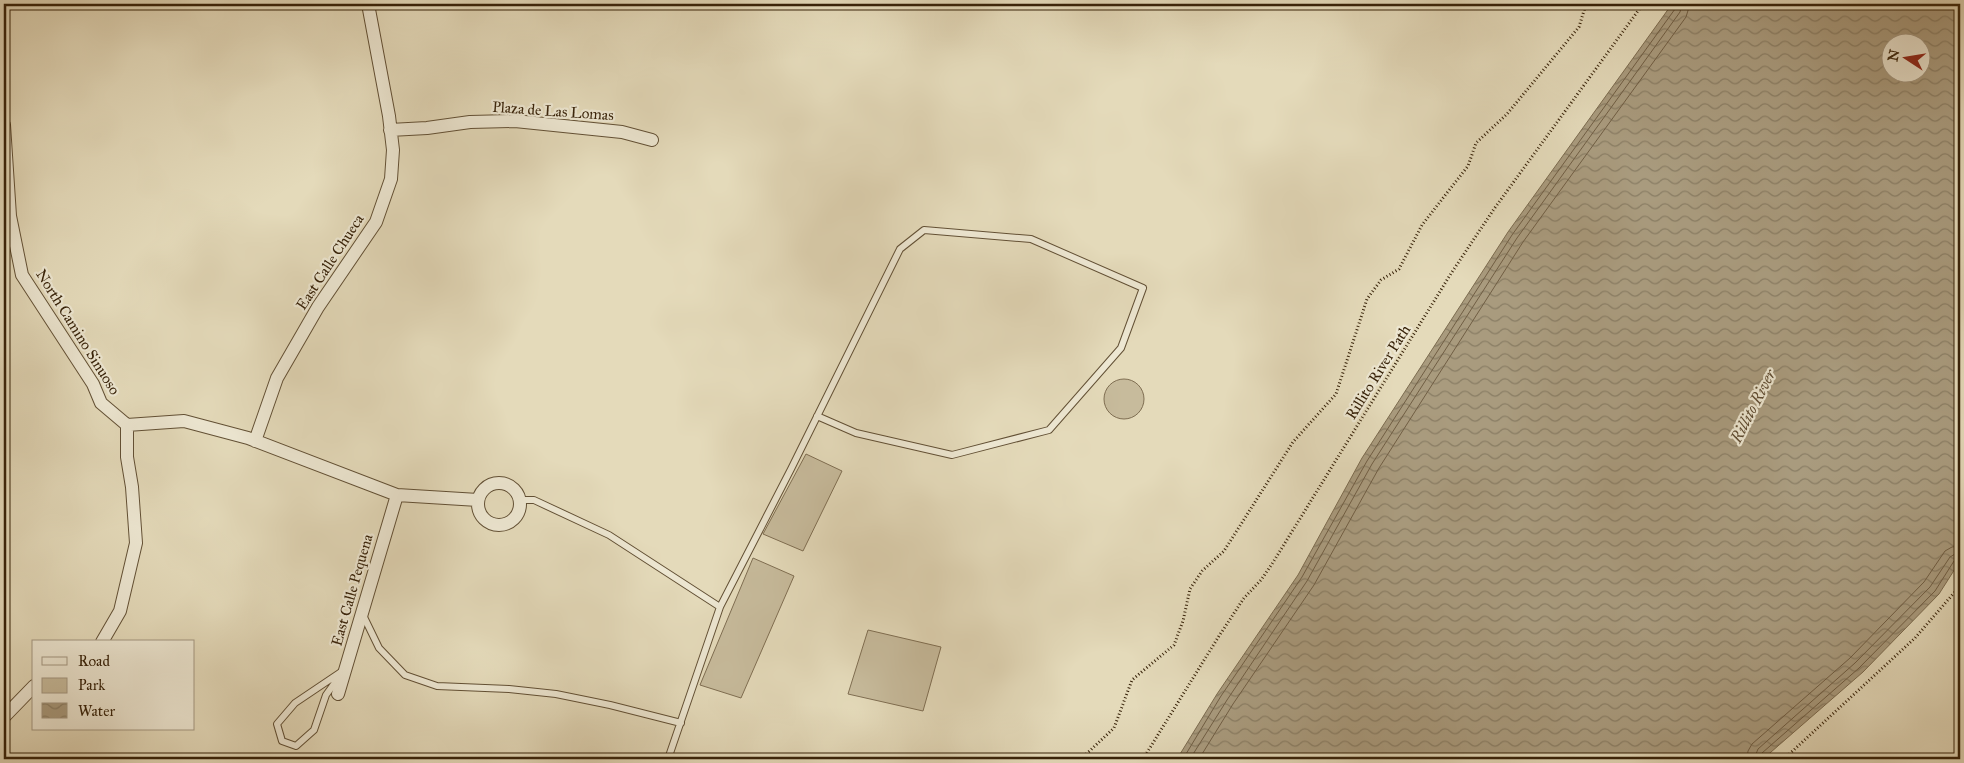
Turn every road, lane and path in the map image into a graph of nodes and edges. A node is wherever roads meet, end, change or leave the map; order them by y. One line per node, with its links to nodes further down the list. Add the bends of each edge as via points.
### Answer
1 (368, 4): 5 (street, East Calle Chueca)
2 (1586, 4): 24 (path, via 1579,27 1507,114 1476,143 1468,166 1422,225 1399,270 1381,280 1367,299 1336,394 1293,442 1224,551 1202,571 1190,589 1174,645 1132,680 1114,728)
3 (1643, 4): 25 (path, Rillito River Path, via 1452,272 1276,558 1244,598)
4 (4, 125): 7 (street, North Camino Sinuoso)
5 (390, 130): 6 (street, Plaza de Las Lomas, via 515,121 622,132); 10 (street, East Calle Chueca, via 393,150 391,179 376,222 318,307 277,378)
6 (652, 140)
7 (6, 194): 9 (street, North Camino Sinuoso, via 22,275 101,403)
8 (817, 416): 8 (lane, via 856,434 952,455 1049,430 1121,348 1144,288 1032,238 924,230 900,249); 15 (lane)
9 (127, 425): 10 (street, via 184,421); 17 (street, via 136,543 120,611)
10 (255, 441): 11 (street)
11 (397, 495): 12 (street); 16 (street, East Calle Pequena)
12 (478, 500): 13 (street, via 486,488 499,483 512,488); 13 (street, via 483,519 502,525 518,514)
13 (519, 500): 15 (lane, via 534,500 609,534)
14 (1960, 586): 26 (path, via 1915,638)
15 (720, 607): 22 (lane)
16 (361, 612): 18 (street, East Calle Pequena); 22 (lane, via 380,648 405,675 437,686 556,694 610,704)
17 (103, 640)
18 (344, 670): 18 (lane, via 295,703 277,724 282,741 296,746 314,730 326,695); 20 (street, East Calle Pequena)
19 (32, 688): 21 (street)
20 (338, 694)
21 (4, 716)
22 (680, 723): 23 (lane)
23 (668, 759)
24 (1081, 759)
25 (1142, 759)
26 (1784, 759)

